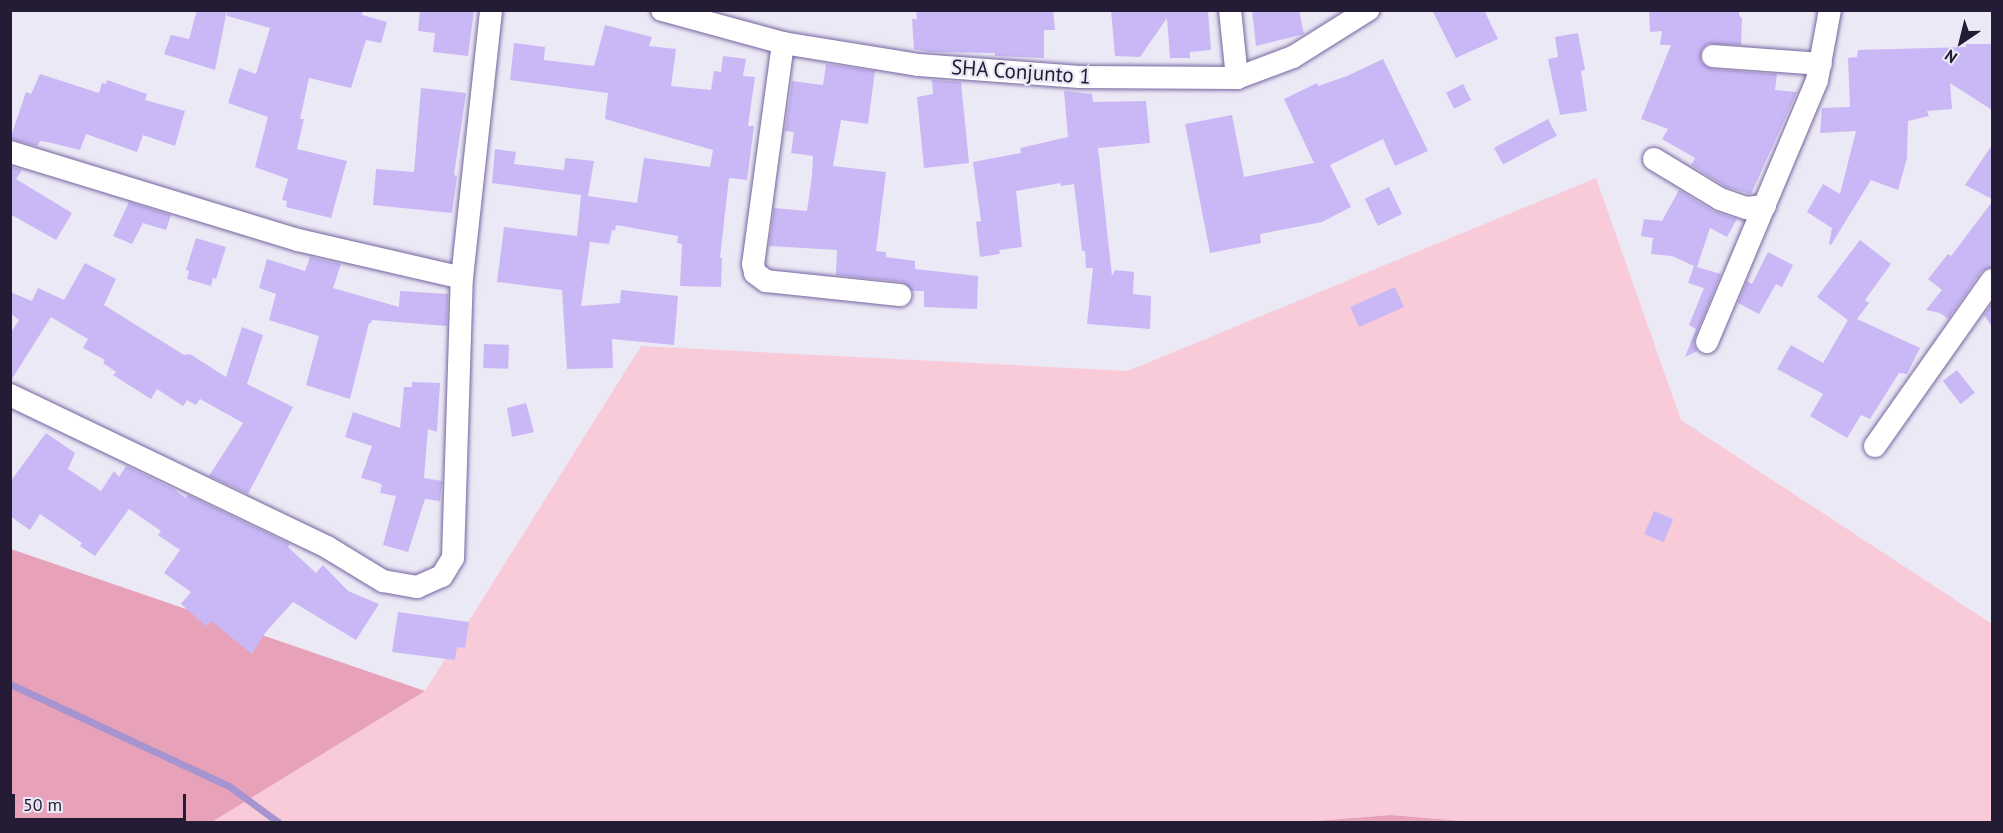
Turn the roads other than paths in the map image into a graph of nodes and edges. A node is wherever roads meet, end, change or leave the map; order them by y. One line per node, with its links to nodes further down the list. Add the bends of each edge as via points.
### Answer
1 (491, 10): 13 (street)
2 (662, 10): 6 (street, SHA Conjunto 1)
3 (1230, 10): 9 (street)
4 (1368, 10): 9 (street, SHA Conjunto 1, via 1293,57)
5 (1830, 10): 8 (street)
6 (783, 43): 9 (street, SHA Conjunto 1, via 919,65 1080,77); 15 (street, via 753,264 755,273 766,281)
7 (1713, 56): 8 (street)
8 (1821, 64): 12 (street)
9 (1238, 78)
10 (10, 152): 13 (street, via 298,240)
11 (1654, 159): 12 (street, via 1720,199 1746,208)
12 (1765, 206): 16 (street)
13 (462, 278): 17 (street, via 453,558 442,576 417,587 383,581 327,547)
14 (1992, 280): 18 (street)
15 (900, 295)
16 (1707, 342)
17 (10, 395)
18 (1875, 446)

